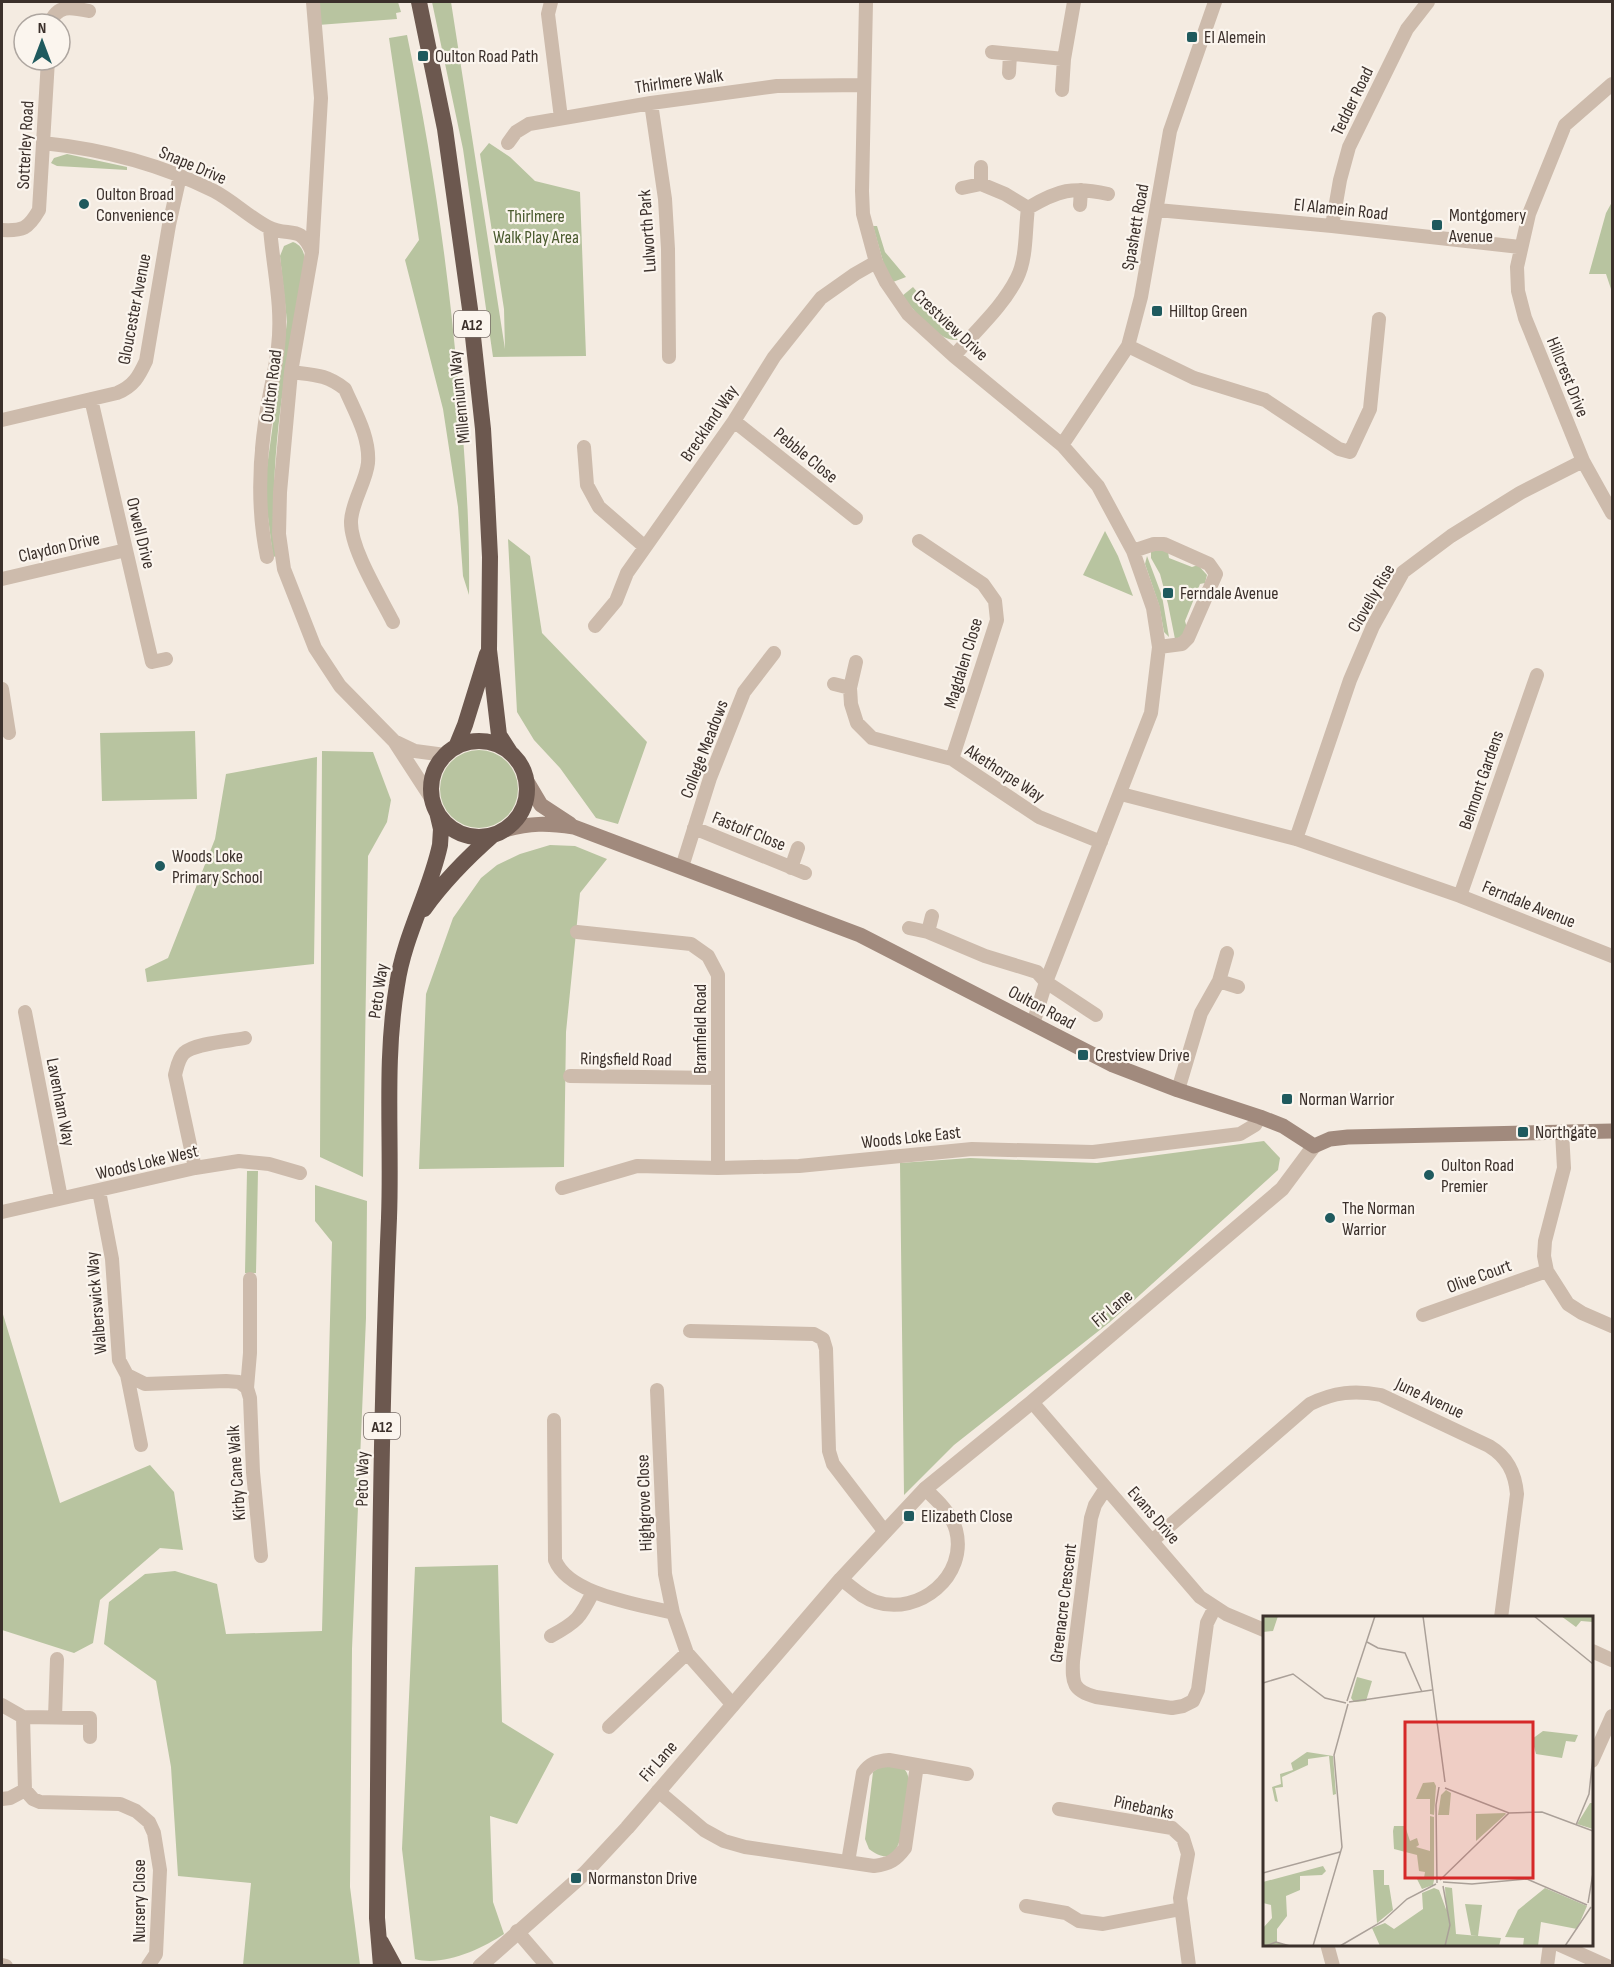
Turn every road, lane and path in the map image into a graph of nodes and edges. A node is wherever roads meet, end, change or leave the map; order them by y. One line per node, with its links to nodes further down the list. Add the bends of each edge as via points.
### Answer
1 (313, 2): 35 (street, Oulton Road, via 321,98)
2 (419, 2): 59 (highway, Millennium Way / A12, via 456,196 480,396 490,557)
3 (551, 2): 19 (street, via 548,14)
4 (866, 2): 16 (street, Crestview Drive)
5 (1074, 2): 12 (street)
6 (1215, 2): 30 (street, Spashett Road, via 1170,131)
7 (1428, 2): 31 (street, Tedder Road, via 1407,29 1349,147)
8 (89, 11): 9 (street, via 70,6)
9 (57, 12)
10 (992, 52): 11 (street)
11 (1010, 54): 12 (street); 14 (street)
12 (1064, 59): 17 (street)
13 (47, 72): 20 (street, Sotterley Road)
14 (1009, 73)
15 (1612, 84): 34 (street, via 1564,125)
16 (864, 85): 18 (street, Thirlmere Walk, via 777,86); 36 (street, Crestview Drive, via 863,214)
17 (1062, 90)
18 (651, 103): 19 (street, Thirlmere Walk); 40 (street, Lulworth Park, via 666,209)
19 (561, 118): 21 (street, Thirlmere Walk, via 529,124)
20 (43, 143): 23 (street, Snape Drive, via 122,158); 33 (street, Sotterley Road, via 39,210 25,228)
21 (508, 143)
22 (981, 167): 24 (street)
23 (180, 176): 32 (street, Snape Drive, via 217,192); 42 (street, Gloucester Avenue, via 146,361 128,388)
24 (981, 184): 25 (street); 29 (street)
25 (962, 188)
26 (1081, 190): 27 (street); 28 (street); 29 (street, via 1049,195)
27 (1108, 195)
28 (1080, 205)
29 (1028, 208): 39 (street, via 1018,277 1000,304)
30 (1157, 210): 31 (street, El Alamein Road); 38 (street, Spashett Road)
31 (1332, 226): 34 (street, El Alamein Road)
32 (270, 228): 35 (street, Snape Drive, via 300,234); 54 (street, via 280,320 261,469)
33 (2, 230)
34 (1520, 247): 47 (street, Hillcrest Drive, via 1518,291 1525,318)
35 (312, 252): 41 (street, Oulton Road)
36 (876, 262): 39 (street, Crestview Drive, via 908,314); 44 (street, Breckland Way, via 821,298 774,357)
37 (1379, 319): 38 (street, via 1370,409 1350,453 1265,400 1194,378)
38 (1128, 346): 45 (street, Spashett Road)
39 (954, 356): 45 (street, Crestview Drive)
40 (669, 357)
41 (291, 372): 56 (street, via 330,377 345,389 364,433 368,463 351,521 355,544); 68 (street, Oulton Road, via 279,492 284,569 326,666 340,686)
42 (91, 399): 43 (street, Gloucester Avenue); 52 (street, Orwell Drive)
43 (2, 420)
44 (734, 420): 49 (street, Pebble Close); 51 (street, Breckland Way)
45 (1062, 445): 53 (street, Crestview Drive, via 1098,486)
46 (584, 447): 51 (street, via 587,485 599,507)
47 (1583, 461): 48 (street, Hillcrest Drive); 78 (street, Clovelly Rise, via 1520,493 1403,572 1373,626 1350,680)
48 (1612, 513)
49 (856, 518)
50 (919, 541): 71 (street, Magdalen Close, via 983,584 995,601 997,620)
51 (645, 547): 57 (street, Breckland Way, via 627,573 616,601)
52 (126, 550): 55 (street, Claydon Drive); 61 (street, Orwell Drive, via 152,662)
53 (1133, 550): 58 (street, Crestview Drive, via 1153,608); 58 (street, via 1164,544 1209,564 1216,573 1188,638 1182,644)
54 (267, 557)
55 (2, 579)
56 (393, 622)
57 (595, 626)
58 (1159, 647): 73 (street, Crestview Drive, via 1152,713)
59 (489, 650): 69 (highway, Millennium Way / A12, via 465,725); 70 (highway, Millennium Way / A12, via 499,735)
60 (774, 653): 76 (street, College Meadows, via 744,692)
61 (166, 659)
62 (856, 662): 66 (street, Akethorpe Way)
63 (1537, 675): 84 (street, Belmont Gardens)
64 (834, 684): 66 (street)
65 (2, 688): 67 (street)
66 (850, 688): 71 (street, Akethorpe Way, via 857,723 872,738)
67 (9, 733)
68 (394, 741): 69 (street, Oulton Road, via 415,751); 74 (street, Oulton Road)
69 (450, 751): 70 (highway, via 478,741); 74 (highway, via 433,774)
70 (510, 752): 72 (highway)
71 (952, 759): 79 (street, Akethorpe Way, via 1039,817)
72 (525, 778): 75 (main road, Oulton Road, via 541,805); 77 (highway, via 525,802 513,822)
73 (1121, 794): 78 (street, Ferndale Avenue); 79 (street, Crestview Drive)
74 (434, 805): 77 (highway, via 445,823 455,830 480,837); 86 (highway, Peto Way / A12, via 441,829 440,845)
75 (574, 827): 77 (main road, Oulton Road, via 546,823); 81 (main road, Oulton Road)
76 (694, 828): 81 (street, College Meadows); 82 (street, Fastolf Close)
77 (498, 832): 86 (highway, Peto Way / A12, via 470,855)
78 (1296, 839): 84 (street, Ferndale Avenue)
79 (1101, 842): 93 (street, Crestview Drive)
80 (798, 848): 82 (street, Fastolf Close)
81 (682, 867): 97 (main road, Oulton Road, via 860,935)
82 (791, 868): 83 (street, Fastolf Close)
83 (805, 873)
84 (1460, 896): 91 (street, Ferndale Avenue)
85 (932, 916): 89 (street)
86 (417, 919): 158 (highway, Peto Way / A12, via 397,982 391,1042 390,1195 382,1372)
87 (909, 928): 89 (street)
88 (577, 932): 100 (street, Bramfield Road, via 692,944 708,956 718,975)
89 (928, 932): 93 (street, via 1037,972)
90 (1227, 952): 92 (street)
91 (1612, 956)
92 (1219, 981): 94 (street); 101 (street, via 1201,1013)
93 (1046, 982): 96 (street); 97 (street, Crestview Drive)
94 (1238, 987)
95 (25, 1012): 111 (street, Lavenham Way)
96 (1096, 1015)
97 (1033, 1024): 101 (main road, Oulton Road, via 1113,1065)
98 (245, 1038): 106 (street, via 195,1047 184,1053 177,1064 175,1075)
99 (570, 1076): 100 (street, Ringsfield Road)
100 (718, 1078): 107 (street, Bramfield Road)
101 (1178, 1090): 102 (main road, Oulton Road)
102 (1260, 1117): 105 (main road, Oulton Road); 107 (street, Woods Loke East, via 1240,1134 1093,1152 972,1149 799,1166)
103 (1612, 1131): 104 (main road)
104 (1562, 1132): 105 (main road, via 1348,1137); 113 (street, via 1564,1168 1545,1241)
105 (1314, 1146): 121 (street, Fir Lane, via 1282,1189)
106 (195, 1168): 108 (street, Woods Loke West, via 239,1161); 110 (street, Woods Loke West)
107 (718, 1168): 109 (street, Woods Loke East, via 637,1166)
108 (300, 1173)
109 (562, 1188)
110 (99, 1191): 111 (street, Woods Loke West); 118 (street, Walberswick Way, via 112,1259 119,1360)
111 (61, 1198): 112 (street, Woods Loke West)
112 (2, 1212)
113 (1547, 1271): 115 (street, Olive Court); 116 (street, via 1568,1304)
114 (250, 1279): 119 (street, Kirby Cane Walk)
115 (1423, 1315)
116 (1612, 1326)
117 (690, 1331): 126 (street, via 814,1334 823,1339 832,1464)
118 (127, 1375): 119 (street, via 145,1384 226,1381 239,1382); 123 (street, Walberswick Way)
119 (247, 1388): 128 (street, Kirby Cane Walk)
120 (657, 1390): 132 (street, Highgrove Close, via 665,1574)
121 (1032, 1401): 124 (street, Evans Drive); 125 (street, Fir Lane)
122 (554, 1420): 130 (street, via 555,1560 564,1574)
123 (141, 1445)
124 (1106, 1488): 127 (street, Evans Drive); 131 (street, Greenacre Crescent, via 1091,1518 1073,1661 1075,1686 1083,1694 1096,1697 1172,1708 1184,1706 1198,1690 1207,1623)
125 (925, 1489): 126 (street, Fir Lane); 129 (street, via 948,1513 957,1536 954,1564 938,1589 912,1602 892,1605 864,1597)
126 (885, 1532): 129 (street, Fir Lane)
127 (1152, 1541): 131 (street, Evans Drive, via 1200,1597); 133 (street, June Avenue, via 1310,1404 1334,1393 1365,1392 1391,1398 1489,1446 1507,1461 1517,1494)
128 (261, 1556)
129 (841, 1579): 141 (street, Fir Lane)
130 (593, 1592): 132 (street); 135 (street, via 582,1616)
131 (1215, 1607): 134 (street, Evans Drive)
132 (673, 1613): 137 (street, Highgrove Close)
133 (1501, 1616)
134 (1263, 1630)
135 (551, 1636)
136 (1593, 1651): 139 (street)
137 (687, 1653): 141 (street, Highgrove Close); 145 (street)
138 (57, 1659): 144 (street)
139 (1612, 1660)
140 (2, 1705): 143 (street)
141 (733, 1705): 151 (street, Fir Lane)
142 (1612, 1716): 147 (street)
143 (23, 1717): 144 (street); 150 (street)
144 (55, 1717): 146 (street, via 90,1718)
145 (609, 1727)
146 (90, 1737)
147 (1593, 1759)
148 (917, 1766): 149 (street); 154 (street, via 905,1848 887,1864); 154 (street, via 878,1761 862,1773)
149 (967, 1774)
150 (25, 1791): 152 (street); 165 (street, Nursery Close, via 40,1802 120,1804 149,1822 160,1870 156,1954)
151 (658, 1791): 154 (street, via 704,1830 724,1840 745,1847); 157 (street, Fir Lane, via 585,1873)
152 (2, 1799)
153 (1059, 1809): 156 (street, Pinebanks, via 1178,1832 1188,1854)
154 (848, 1862)
155 (1026, 1906): 156 (street, via 1103,1924)
156 (1181, 1909): 169 (street, Pinebanks)
157 (517, 1931): 162 (street, Fir Lane); 168 (street)
158 (378, 1936): 166 (highway, Peto Way / A12); 167 (highway, Peto Way / A12)
159 (1328, 1946): 170 (street)
160 (1550, 1946): 171 (street)
161 (1563, 1946): 172 (street)
162 (485, 1962)
163 (2, 1965): 164 (street)
164 (6, 1965)
165 (148, 1965)
166 (381, 1965)
167 (394, 1965)
168 (547, 1965)
169 (1189, 1965)
170 (1333, 1965)
171 (1547, 1965)
172 (1608, 1965)

